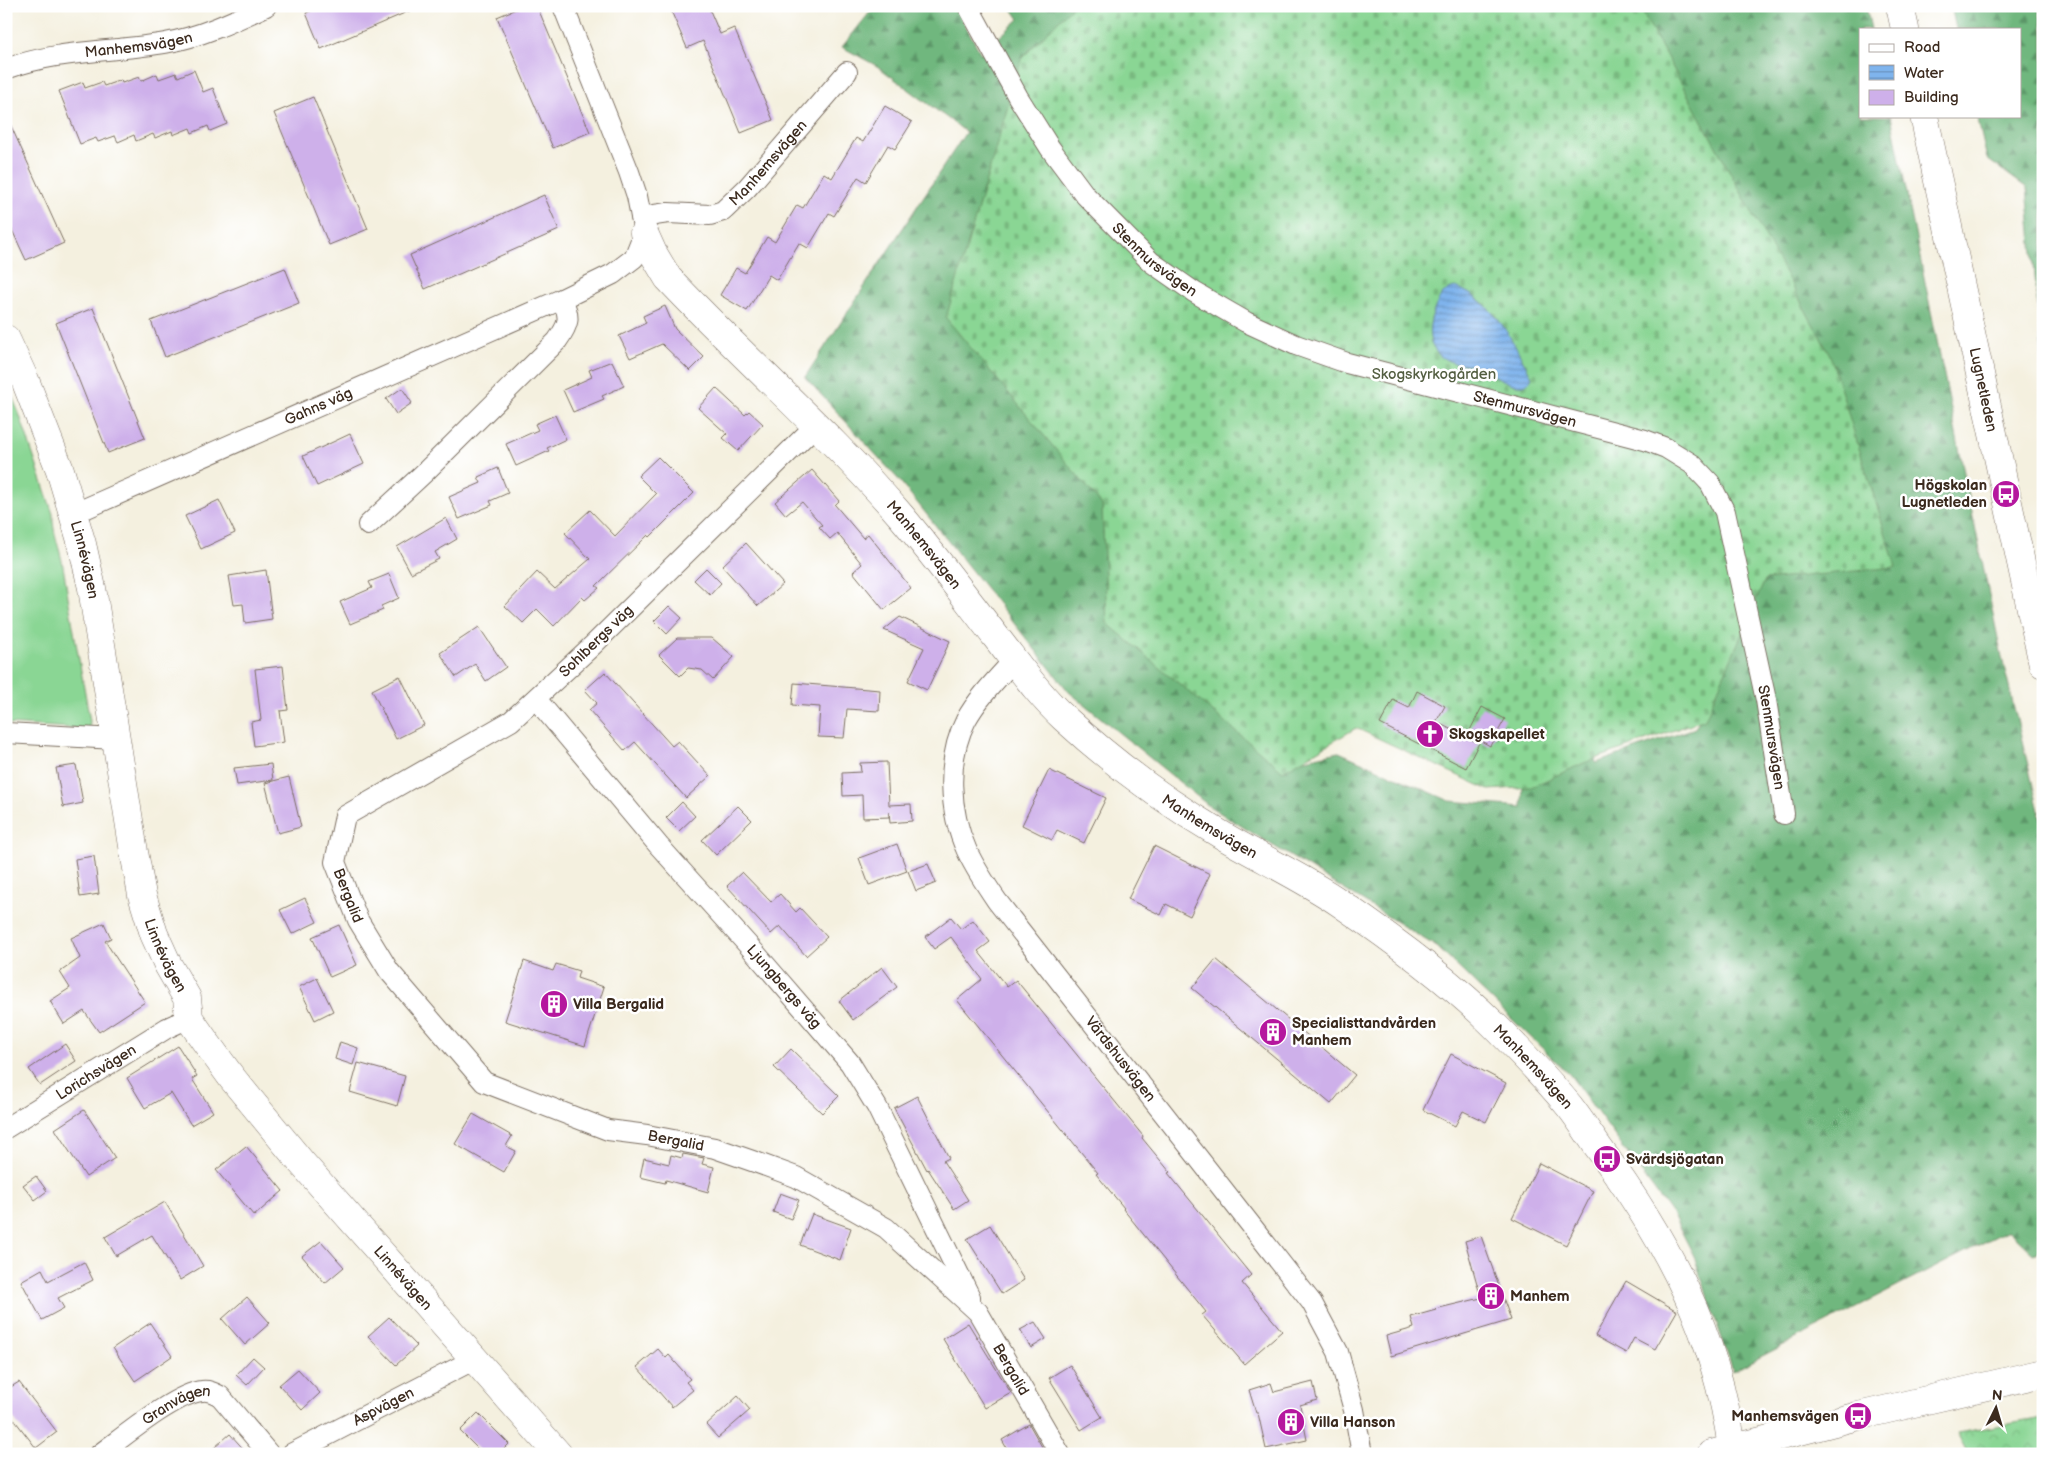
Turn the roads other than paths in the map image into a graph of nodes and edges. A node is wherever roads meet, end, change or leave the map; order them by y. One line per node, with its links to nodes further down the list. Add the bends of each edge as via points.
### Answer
1 (266, 6): 6 (street, Manhemsvägen, via 204,32 168,42 67,54)
2 (563, 6): 9 (street, Manhemsvägen, via 629,172)
3 (968, 6): 20 (street, Stenmursvägen, via 1018,97 1085,195 1151,262 1194,292 1246,322 1296,345 1347,363 1644,440 1666,448 1692,464 1710,483 1725,512 1766,700)
4 (1900, 6): 5 (main road)
5 (1905, 28)
6 (6, 69)
7 (847, 72): 9 (street, Manhemsvägen, via 747,188 723,210 710,215 668,213)
8 (1924, 118): 16 (main road, Lugnetleden)
9 (643, 225): 10 (street, Gahns väg, via 634,258 614,274); 12 (main road, Manhemsvägen, via 653,253 668,278)
10 (562, 299): 13 (street, Gahns väg); 14 (street, via 569,318 557,341)
11 (6, 339): 13 (main road, Linnévägen, via 44,428)
12 (816, 426): 15 (main road, Manhemsvägen, via 900,515); 17 (street, Sohlbergs väg)
13 (73, 514): 19 (main road, Linnévägen, via 92,588)
14 (368, 524)
15 (1014, 660): 27 (main road, Manhemsvägen, via 1061,715 1154,792 1340,903 1441,979 1492,1023 1571,1108 1624,1181 1686,1288 1712,1354 1722,1390); 33 (street, Värdshusvägen, via 967,718 953,764 958,826 967,851 996,901 1312,1303 1338,1352)
16 (2043, 664)
17 (536, 699): 21 (street, Sohlbergs väg, via 499,729); 24 (street, Ljungbergs väg, via 659,846 850,1063 877,1106)
18 (6, 733): 19 (street)
19 (116, 739): 22 (main road, Linnévägen, via 142,895 164,958 187,998)
20 (1784, 814)
21 (345, 816): 24 (street, Bergalid, via 335,862 358,920 389,971 484,1082 608,1130 715,1148 796,1177 886,1228)
22 (188, 1018): 23 (street, Lorichsvägen); 25 (main road, Linnévägen, via 301,1162)
23 (6, 1128)
24 (978, 1312): 32 (street, Bergalid)
25 (475, 1360): 30 (street, Aspvägen); 31 (main road, Linnévägen)
26 (2043, 1373): 27 (main road)
27 (1721, 1451)
28 (100, 1454): 29 (street, Granvägen, via 177,1399 203,1391 220,1396)
29 (269, 1454)
30 (291, 1454)
31 (558, 1454)
32 (1060, 1454)
33 (1362, 1454)

